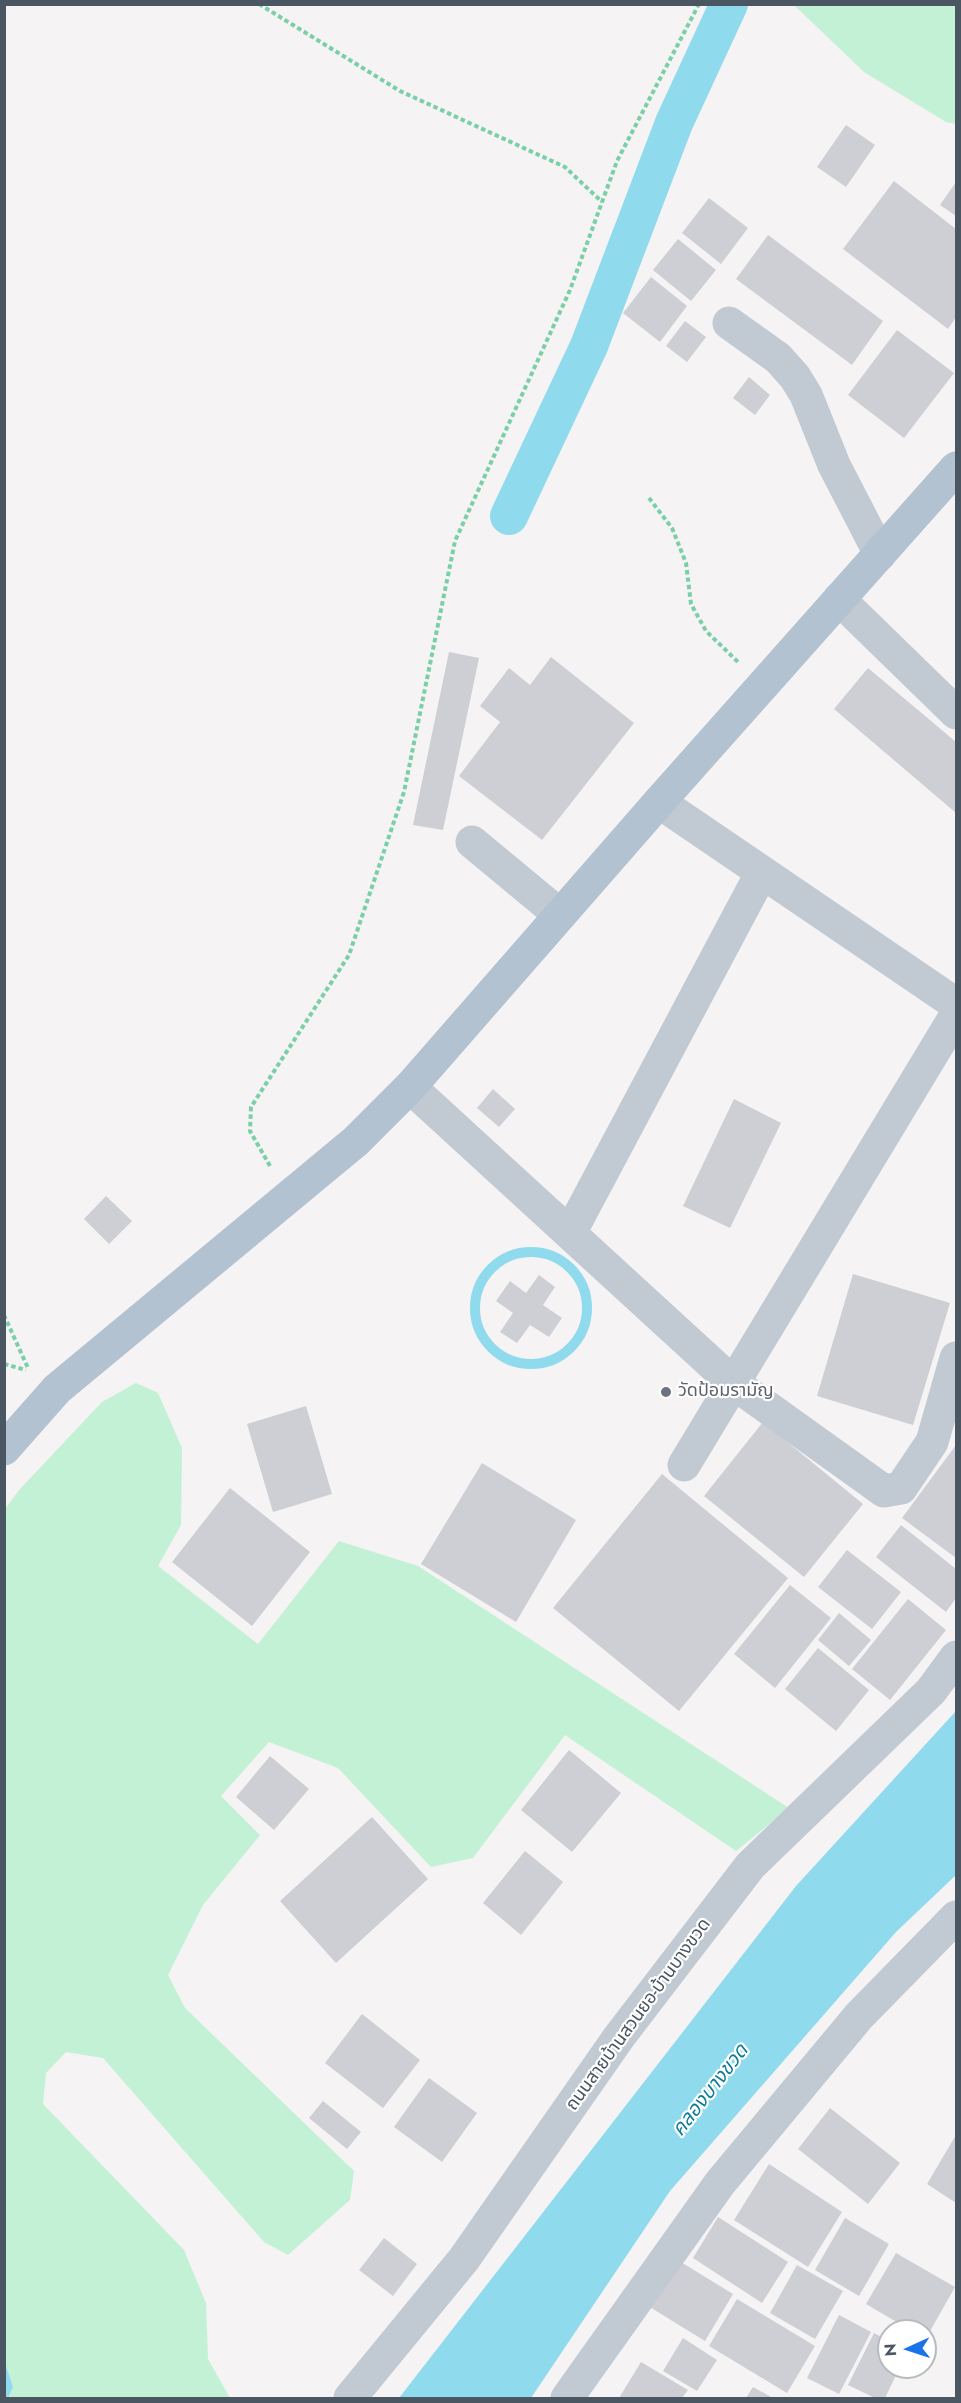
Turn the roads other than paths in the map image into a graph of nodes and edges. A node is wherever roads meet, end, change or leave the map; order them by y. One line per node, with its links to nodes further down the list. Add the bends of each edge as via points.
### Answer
1 (729, 323): 3 (street, via 778,358 795,377)
2 (957, 468): 3 (main road)
3 (880, 554): 4 (main road)
4 (839, 599): 5 (street); 6 (main road)
5 (957, 713)
6 (659, 802): 8 (street); 9 (main road)
7 (472, 842): 9 (street)
8 (762, 873): 10 (street); 13 (street)
9 (560, 915): 12 (main road)
10 (957, 1004)
11 (957, 1015): 15 (street)
12 (410, 1087): 13 (street); 16 (main road, via 356,1141 57,1389)
13 (570, 1233): 15 (street)
14 (957, 1358): 15 (street, via 932,1442 902,1488 884,1491)
15 (732, 1382): 17 (street)
16 (4, 1449)
17 (684, 1465)
18 (957, 1657): 20 (street, ถนนสายบ้านสวนยอ-บ้านบางขวด, via 931,1690 750,1866 619,2037 464,2259)
19 (957, 1917): 21 (street, via 859,2016 720,2183)
20 (350, 2398)
21 (567, 2398)

